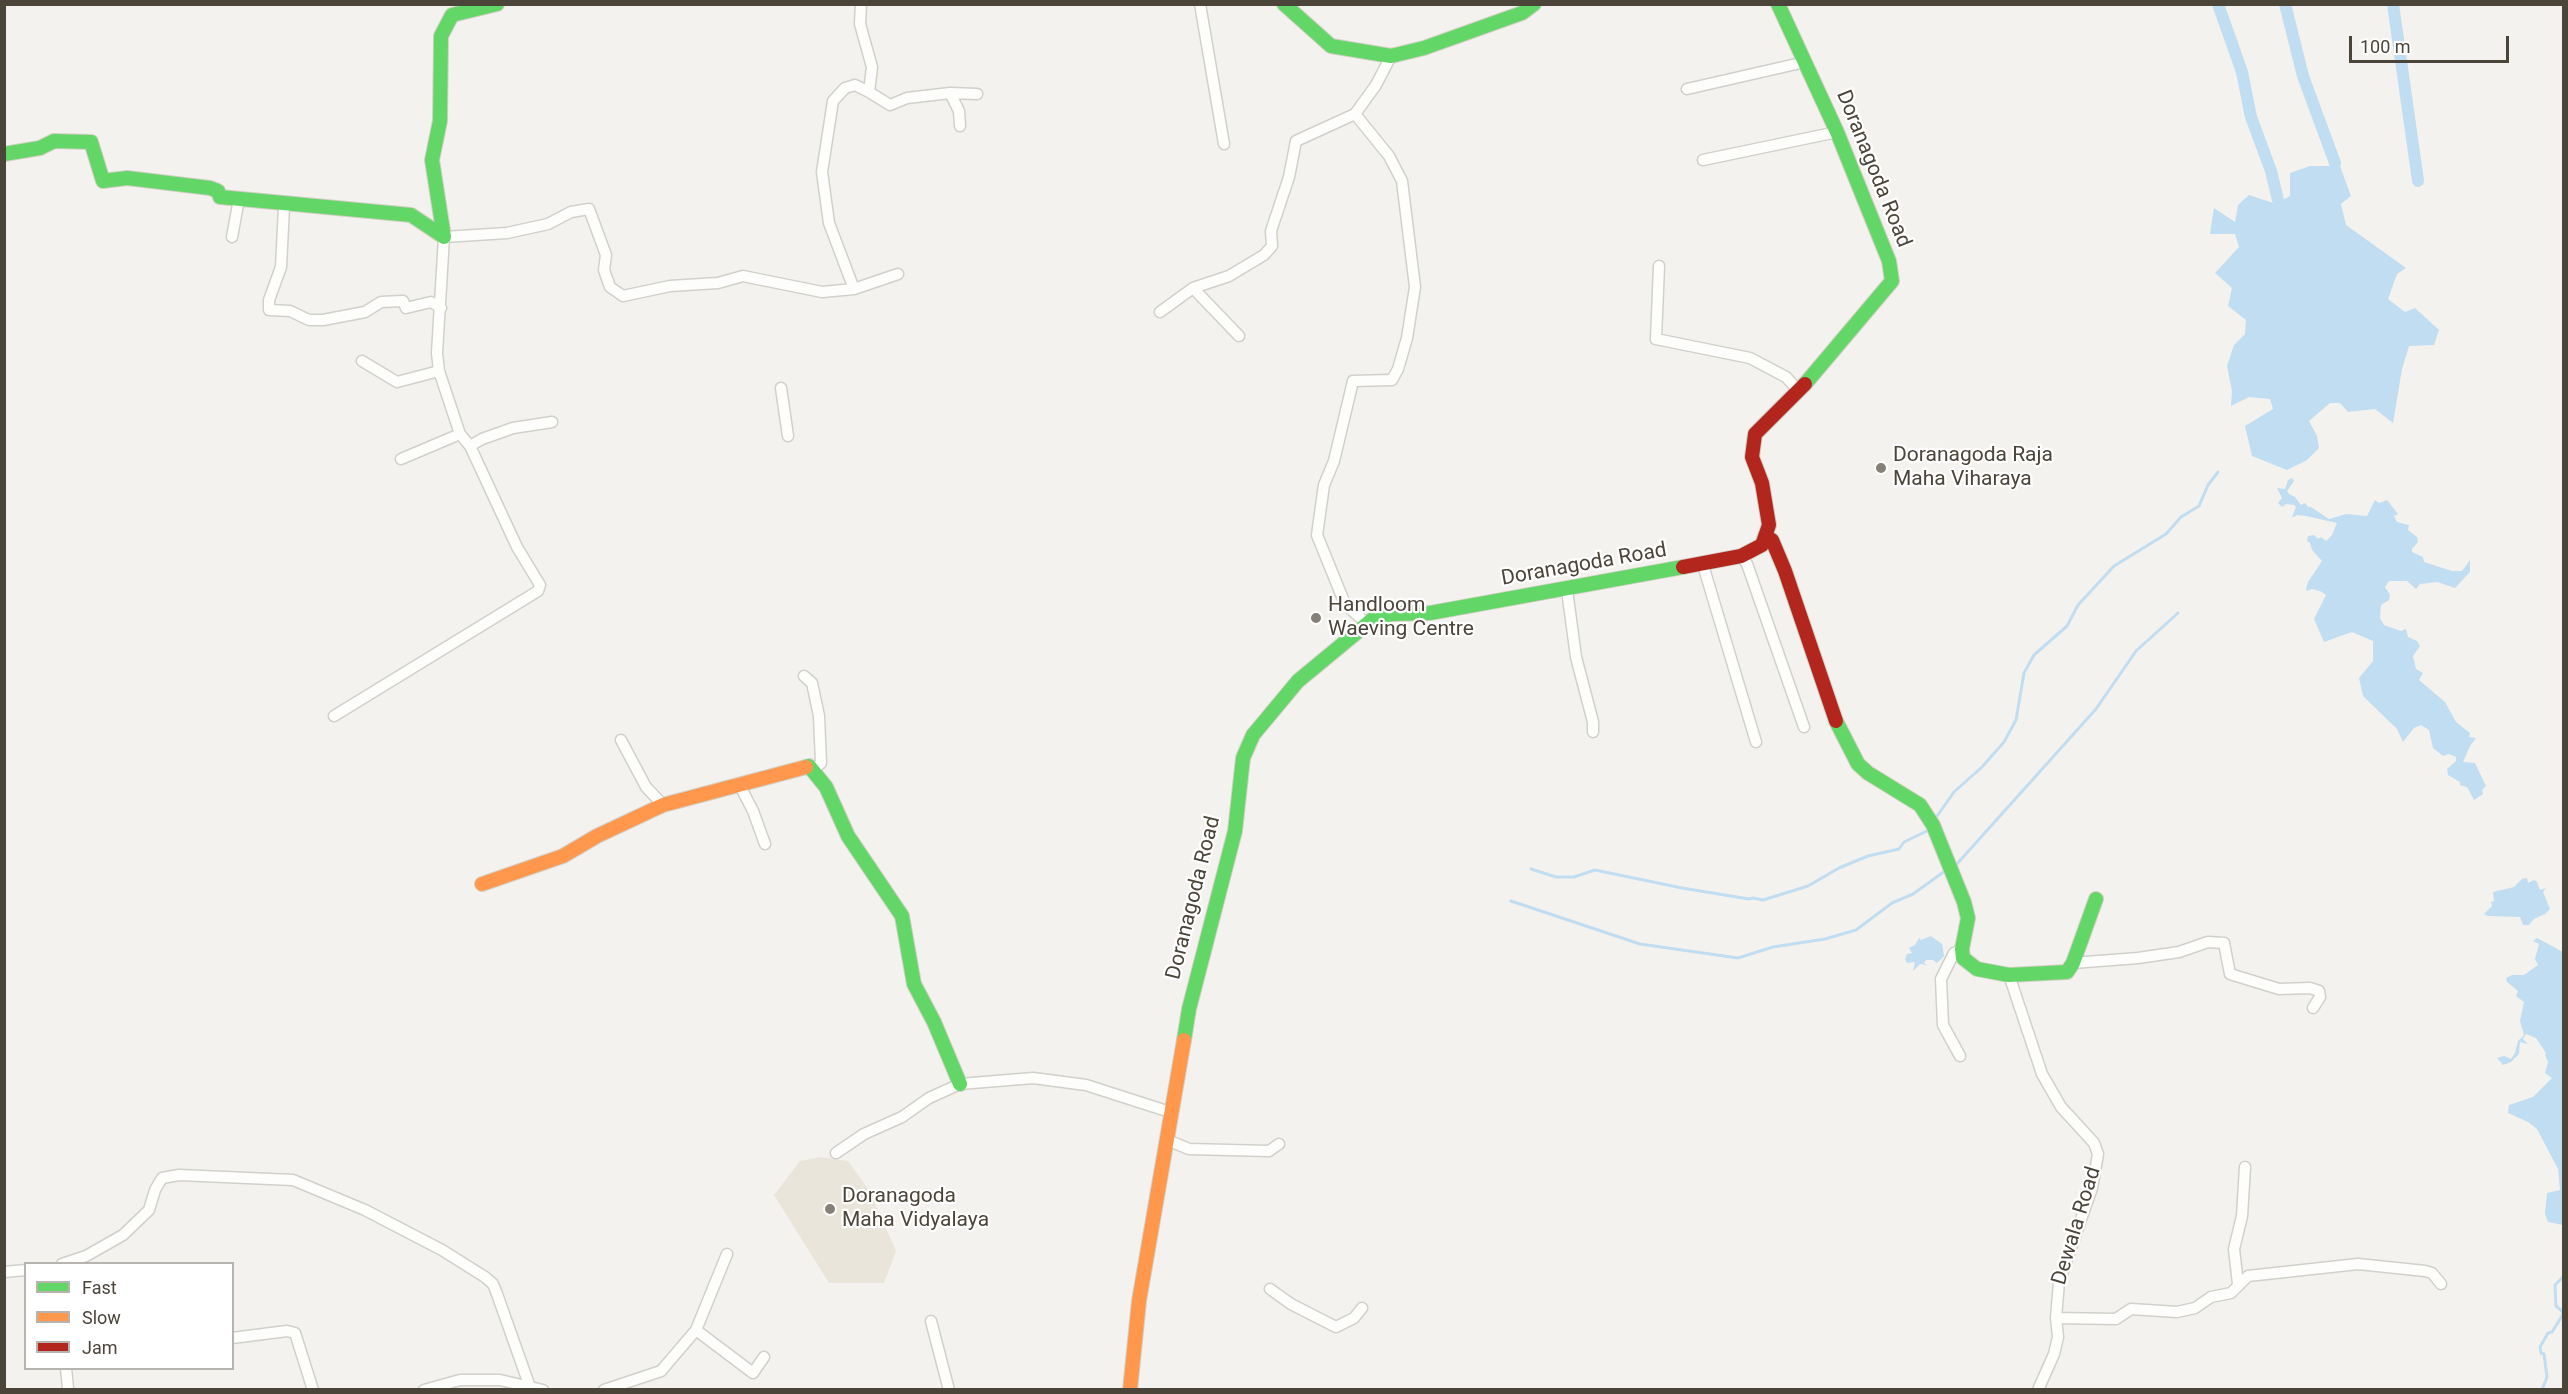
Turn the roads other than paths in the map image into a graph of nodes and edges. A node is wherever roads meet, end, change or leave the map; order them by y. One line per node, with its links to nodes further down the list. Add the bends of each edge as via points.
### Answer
1 (497, 4): 22 (street, via 452,15 441,36 440,121 432,160)
2 (861, 4): 10 (street, via 860,24 872,67)
3 (1200, 4): 16 (street)
4 (1284, 4): 7 (street, via 1331,46)
5 (1534, 4): 7 (street, via 1522,13)
6 (1779, 4): 8 (street, Doranagoda Road)
7 (1391, 56): 13 (street)
8 (1805, 62): 9 (street); 15 (street, Doranagoda Road)
9 (1687, 89)
10 (869, 92): 11 (street, via 890,105 907,98); 26 (street, via 855,85 845,88 833,101 822,172 829,223)
11 (950, 93): 12 (street); 14 (street, via 959,111)
12 (977, 94)
13 (1355, 114): 25 (street, via 1296,141 1271,231 1272,246 1264,255 1229,276); 43 (street, via 1389,156 1402,181 1415,287 1398,369 1392,380 1353,381 1334,461 1324,485 1317,535 1345,604)
14 (960, 126)
15 (1837, 132): 18 (street); 33 (street, Doranagoda Road, via 1889,261 1892,281)
16 (1224, 144)
17 (4, 154): 19 (street, via 40,148 54,141 91,142 103,181 127,178 210,188 218,190 220,197)
18 (1703, 160)
19 (239, 199): 20 (street); 21 (street)
20 (280, 202): 22 (street, via 411,215); 27 (street, via 284,207 281,267 269,310 323,320 365,312 381,302 403,301 406,308 431,302)
21 (232, 237)
22 (444, 237): 26 (street, via 517,231 589,209 606,255 604,270 610,287 623,296 743,276 822,292); 27 (street)
23 (1659, 266): 33 (street, via 1656,339 1750,358 1786,377)
24 (898, 274): 26 (street)
25 (1193, 288): 28 (street); 29 (street)
26 (854, 289)
27 (441, 308): 31 (street)
28 (1160, 312)
29 (1239, 336)
30 (362, 361): 31 (street, via 397,382)
31 (439, 371): 35 (street)
32 (781, 387): 36 (street)
33 (1799, 391): 39 (street, Doranagoda Road, via 1755,434 1752,457 1762,483 1769,525)
34 (552, 422): 37 (street, via 513,428)
35 (460, 434): 37 (street); 38 (street)
36 (788, 436)
37 (470, 446): 45 (street, via 517,547 540,585 538,591)
38 (401, 459)
39 (1765, 536): 40 (street, Doranagoda Road, via 1762,545); 56 (street, via 1772,540 1785,571 1832,713 1848,748 1868,773 1920,805 1933,825 1965,902 1968,918)
40 (1741, 556): 41 (street, Doranagoda Road); 46 (street)
41 (1703, 565): 42 (street, Doranagoda Road); 49 (street)
42 (1568, 590): 43 (street, Doranagoda Road, via 1430,613 1393,614); 47 (street, via 1576,657)
43 (1367, 624): 62 (street, Doranagoda Road, via 1298,681 1253,735 1243,758 1234,831 1189,1009)
44 (804, 676): 50 (street, via 812,683 819,716 821,763)
45 (334, 716)
46 (1804, 728)
47 (1593, 732)
48 (621, 740): 52 (street, via 646,787)
49 (1756, 742)
50 (813, 770): 51 (street, via 809,766); 61 (street, via 826,787 848,836 902,916 914,984)
51 (739, 784): 52 (street); 53 (street)
52 (663, 805): 54 (street, via 563,856)
53 (765, 844)
54 (482, 884)
55 (2096, 899): 57 (street)
56 (1962, 949): 58 (street, via 1963,958 1977,969); 60 (street, via 1954,953 1941,979 1943,1025)
57 (2073, 963): 58 (street, via 2067,972); 59 (street, via 2138,958 2179,952 2208,942 2224,943 2230,974 2279,990 2319,991)
58 (2009, 975): 75 (street, Dewala Road, via 2042,1074 2061,1107 2094,1143 2098,1154 2092,1188 2059,1282)
59 (2313, 1008)
60 (1960, 1056)
61 (960, 1084): 62 (street, via 1033,1078 1086,1085); 65 (street)
62 (1170, 1112): 63 (street, Doranagoda Road)
63 (1167, 1140): 64 (street, via 1189,1149 1269,1151); 88 (street, Doranagoda Road, via 1139,1301)
64 (1279, 1144)
65 (836, 1153)
66 (2245, 1167): 71 (street, via 2242,1216 2234,1249)
67 (727, 1254): 77 (street)
68 (65, 1262): 82 (street, via 86,1256 123,1235 149,1210 162,1178 179,1175 293,1180 365,1210 442,1250 493,1284)
69 (24, 1270): 70 (street)
70 (4, 1272)
71 (2238, 1284): 72 (street, via 2248,1276 2358,1264 2425,1271 2432,1273); 75 (street, via 2231,1293 2176,1312 2132,1309 2116,1319)
72 (2440, 1284)
73 (1270, 1289): 74 (street, via 1336,1327 1354,1318)
74 (1362, 1308)
75 (2056, 1318): 89 (street, Dewala Road, via 2058,1337 2054,1354)
76 (931, 1321): 87 (street)
77 (696, 1330): 79 (street, via 753,1373); 86 (street, via 661,1371)
78 (234, 1338): 83 (street, via 295,1333)
79 (764, 1358)
80 (66, 1370): 81 (street)
81 (68, 1388)
82 (530, 1388): 84 (street, via 500,1380 460,1380); 85 (street)
83 (313, 1389)
84 (424, 1389)
85 (543, 1389)
86 (604, 1389)
87 (949, 1389)
88 (1130, 1389)
89 (2038, 1389)

